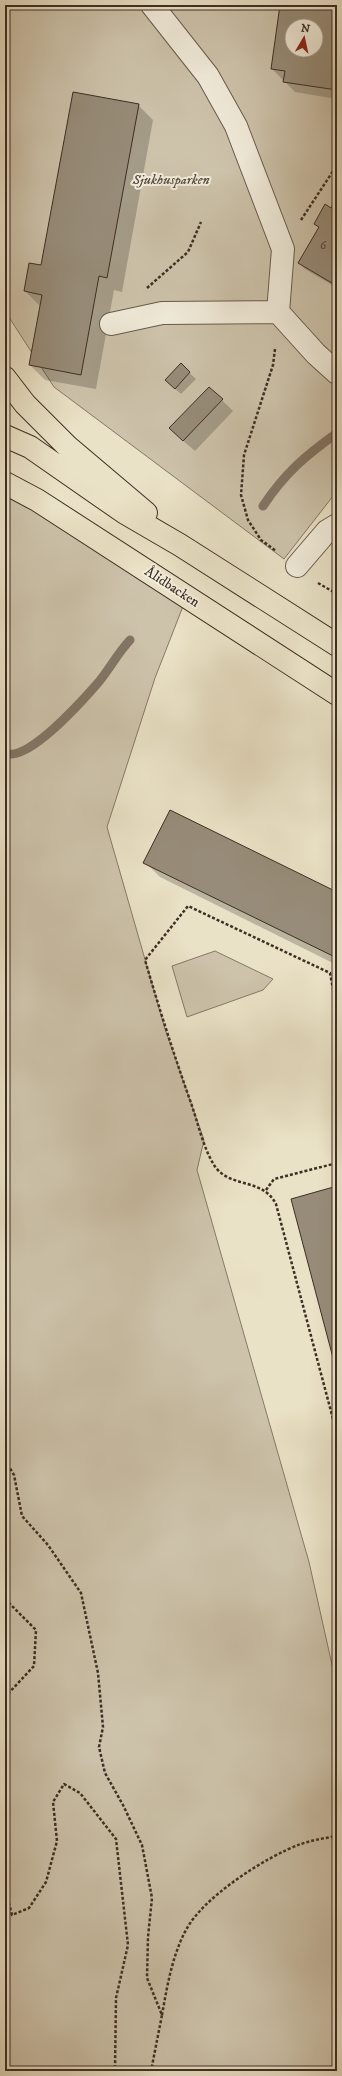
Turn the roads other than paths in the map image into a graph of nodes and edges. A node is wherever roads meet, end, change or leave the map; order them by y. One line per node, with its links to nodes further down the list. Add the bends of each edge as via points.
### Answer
1 (152, 5): 2 (lane, via 208,76 236,126 282,249)
2 (278, 312): 3 (lane, via 162,313); 4 (lane)
3 (119, 322)
4 (337, 373)
5 (5, 378): 11 (main road, via 25,404 68,447 130,498)
6 (5, 436): 11 (main road, via 30,447 125,513)
7 (5, 483): 9 (main road, Ålidbacken)
8 (5, 494): 9 (main road)
9 (37, 500): 14 (main road, Ålidbacken)
10 (337, 525): 12 (lane, via 327,531)
11 (180, 545): 13 (main road)
12 (297, 566)
13 (337, 645)
14 (337, 694)

